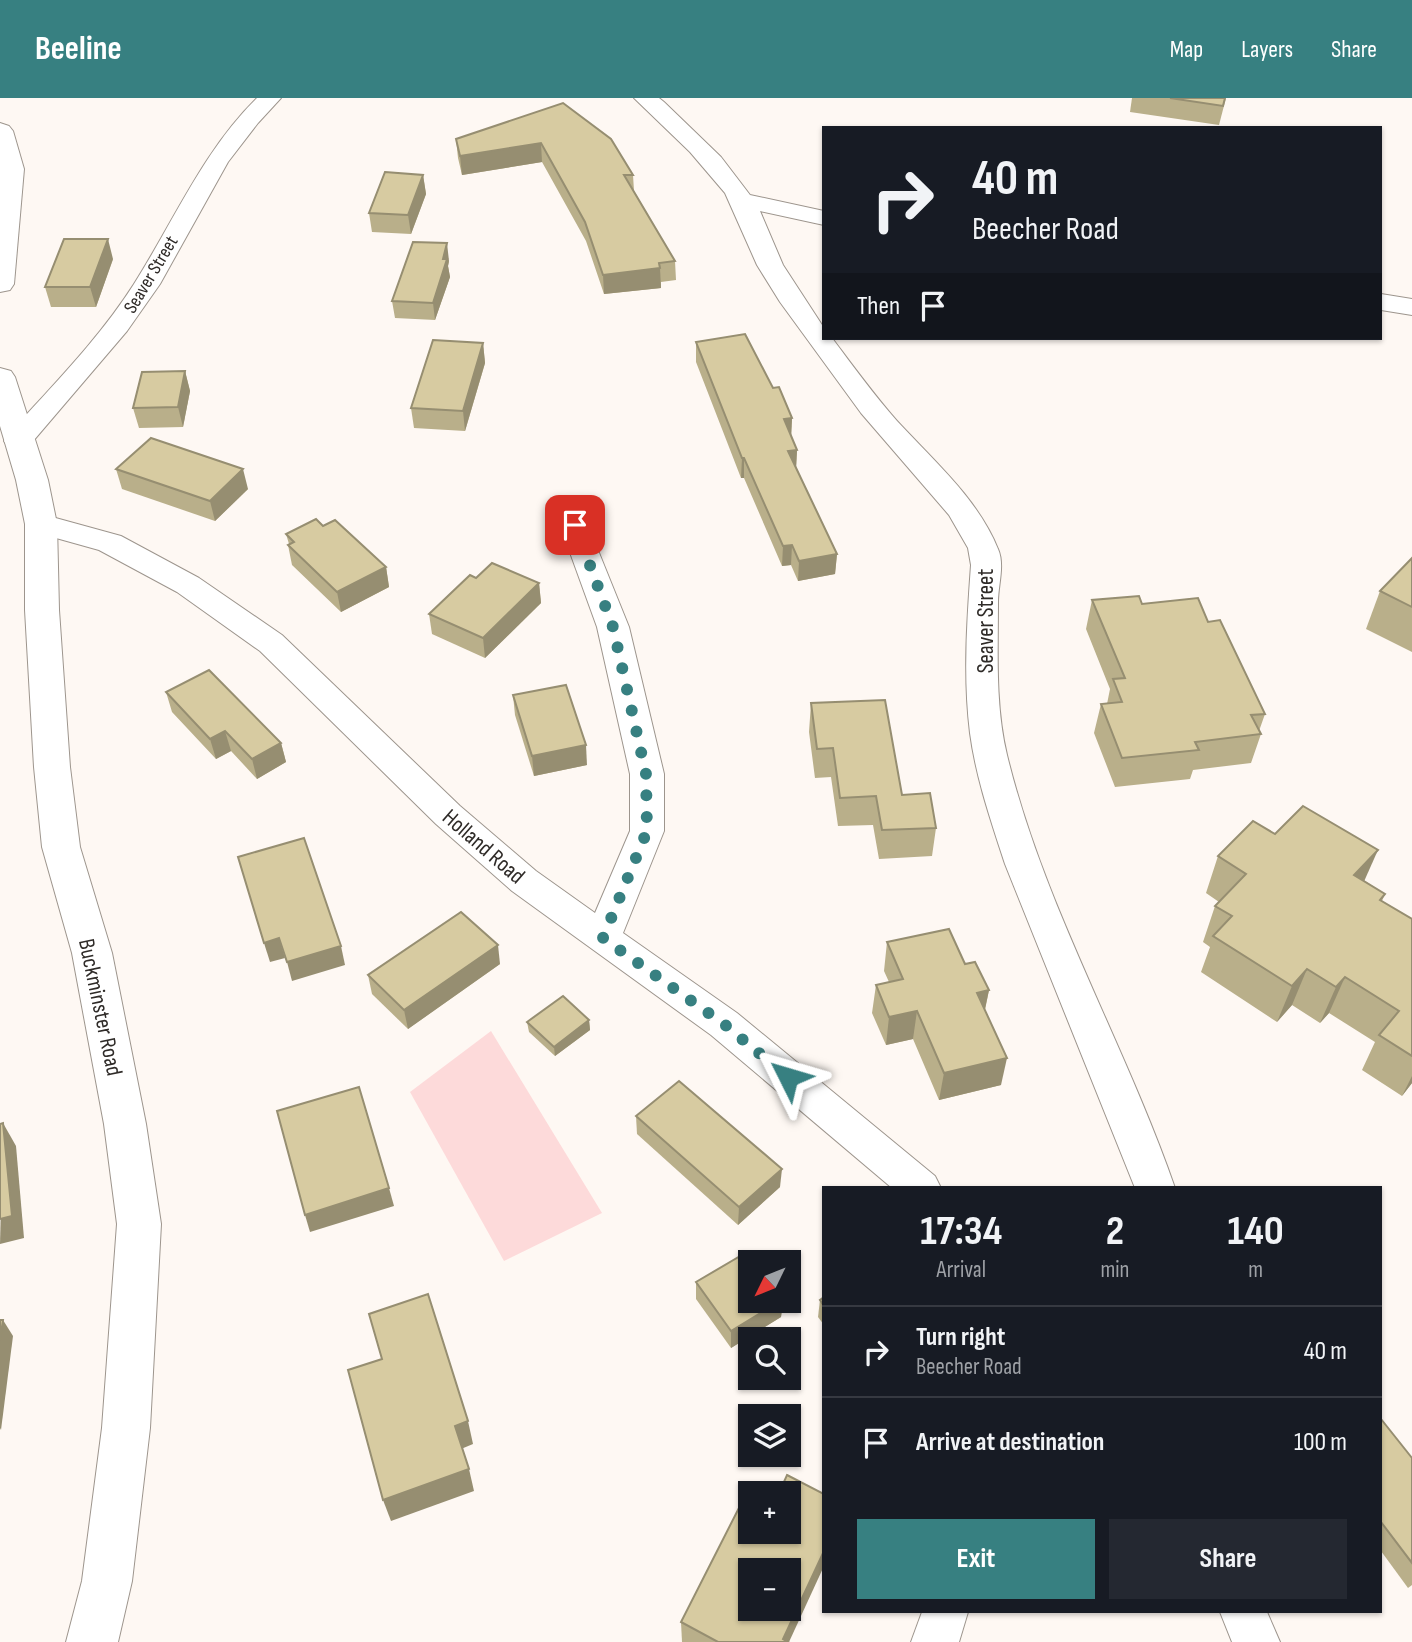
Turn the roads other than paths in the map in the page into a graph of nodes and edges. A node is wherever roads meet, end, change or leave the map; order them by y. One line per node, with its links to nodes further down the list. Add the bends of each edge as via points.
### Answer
1 (270, 98): 10 (street, Seaver Street, via 256,110 197,193 117,329)
2 (645, 98): 4 (street, Seaver Street)
3 (0, 131): 6 (street, via 11,169)
4 (742, 200): 5 (street); 15 (street, Seaver Street, via 769,264 811,325 873,410 943,485 985,551 984,674 990,750 1025,873 1130,1117)
5 (822, 218)
6 (0, 284)
7 (1382, 302): 8 (street)
8 (1412, 307)
9 (0, 377): 10 (street, Buckminster Road)
10 (18, 441): 11 (street, Buckminster Road)
11 (41, 524): 13 (street, Holland Road, via 110,543 188,585 271,643 448,815 524,881); 18 (street, Buckminster Road, via 51,754 61,847 92,953 139,1224 125,1427 107,1581)
12 (575, 525): 13 (street, via 613,627 646,774 647,831)
13 (603, 938): 14 (street, Holland Road, via 724,1024)
14 (919, 1186)
15 (1154, 1186)
16 (946, 1613): 19 (street)
17 (1243, 1613): 20 (street)
18 (92, 1642)
19 (935, 1642)
20 (1256, 1642)

